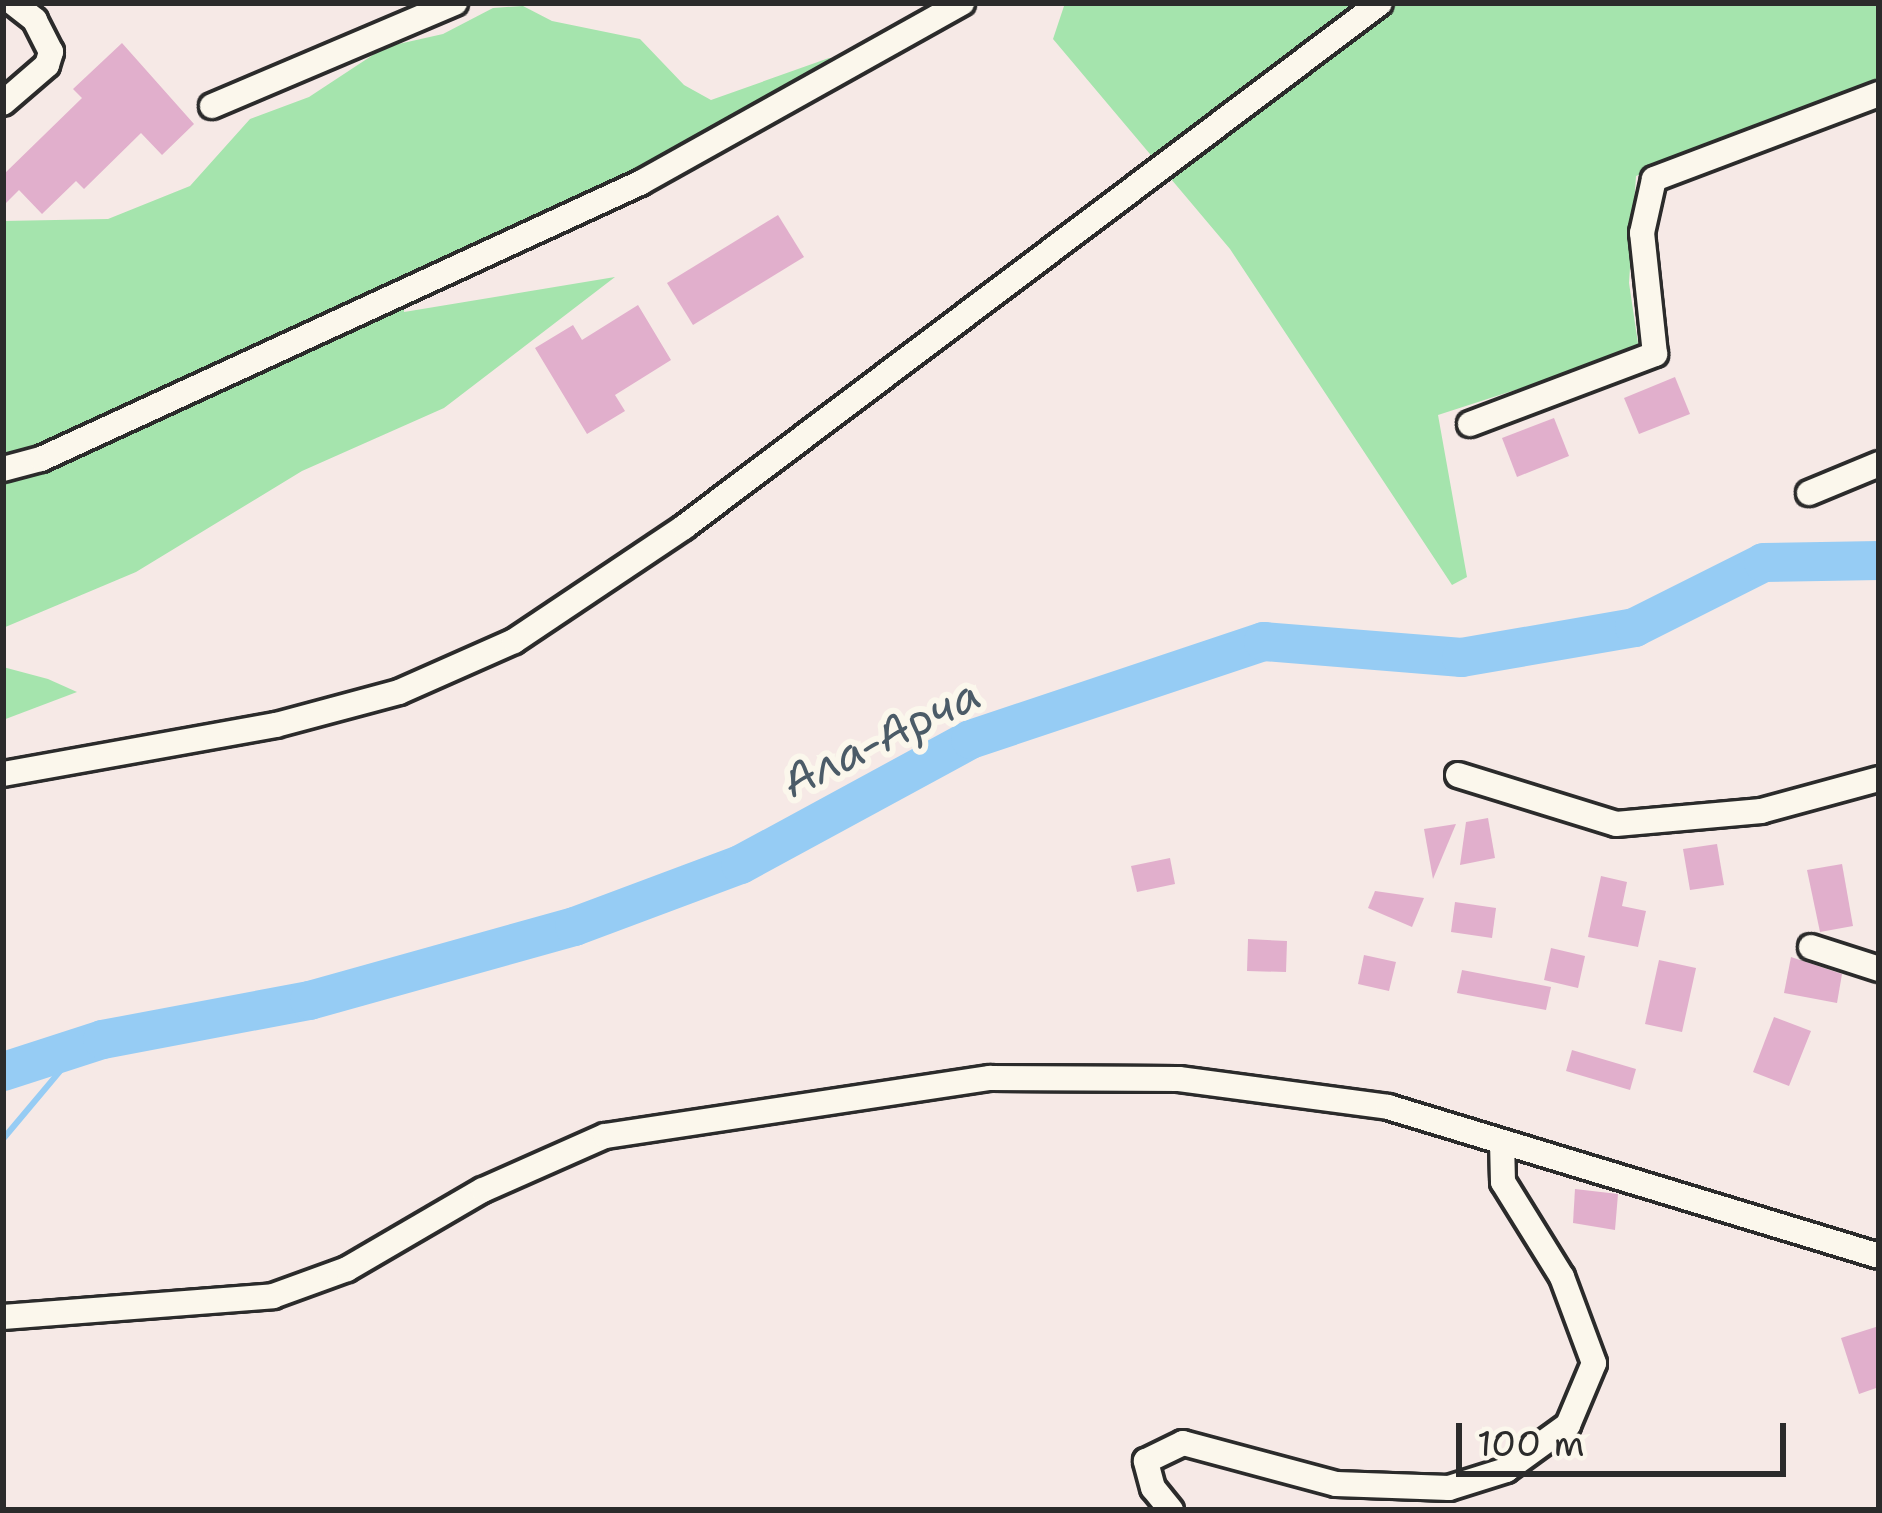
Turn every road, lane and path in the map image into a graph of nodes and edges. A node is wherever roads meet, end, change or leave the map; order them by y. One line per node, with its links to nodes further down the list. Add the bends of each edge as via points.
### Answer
1 (13, 3): 6 (street, via 35,20 51,52)
2 (455, 3): 7 (street)
3 (962, 3): 10 (street, via 640,183 41,459)
4 (1379, 3): 12 (street, via 684,527 514,641 399,692 276,725)
5 (1879, 94): 8 (street, via 1654,179 1642,233 1655,354)
6 (3, 103)
7 (212, 106)
8 (1470, 424)
9 (1879, 464): 11 (street)
10 (3, 469)
11 (1809, 493)
12 (3, 774)
13 (1458, 775): 14 (street, via 1616,824 1762,811)
14 (1879, 779)
15 (1811, 947): 16 (street)
16 (1879, 969)
17 (1502, 1142): 18 (street); 19 (street, via 1388,1107 1281,1088 1078,1076 934,1084 605,1136 483,1190 347,1269 273,1296); 20 (street, via 1503,1182 1562,1277 1594,1363 1568,1425 1506,1470 1449,1489 1336,1484 1183,1444 1147,1461 1153,1489)
18 (1879, 1256)
19 (3, 1317)
20 (1171, 1510)

